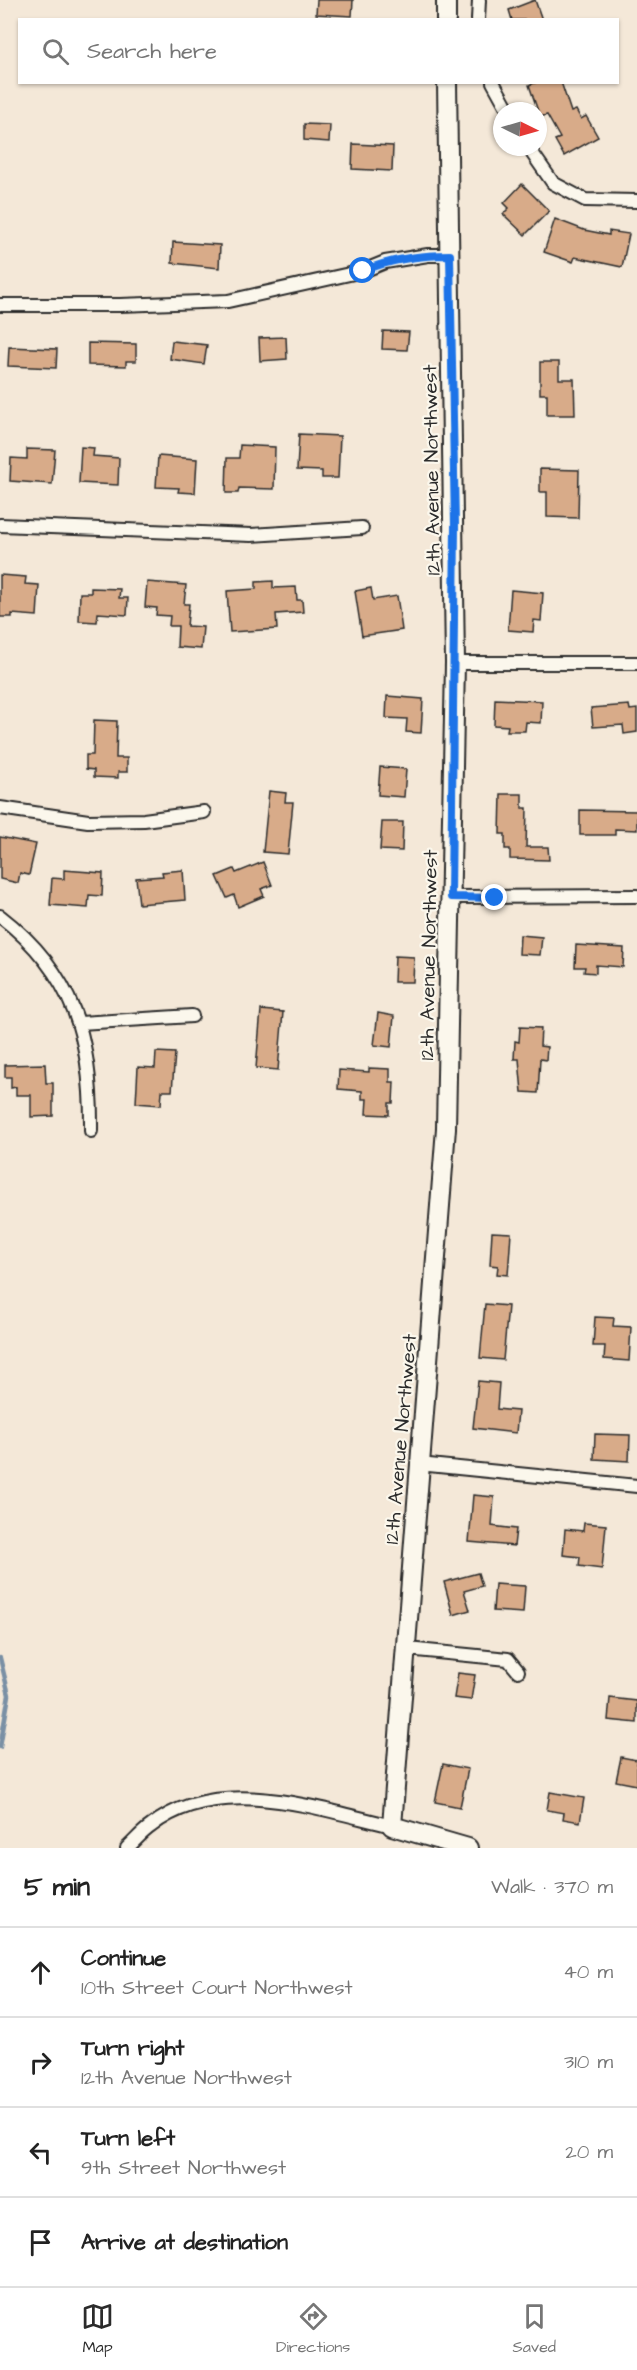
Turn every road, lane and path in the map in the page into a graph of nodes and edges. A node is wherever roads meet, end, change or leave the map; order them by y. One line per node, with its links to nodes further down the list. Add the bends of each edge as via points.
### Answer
1 (446, 0): 3 (main road)
2 (479, 0): 4 (street)
3 (446, 18)
4 (478, 18)
5 (447, 84): 10 (main road, 12th Avenue Northwest)
6 (495, 84): 7 (street)
7 (504, 102)
8 (534, 156): 9 (street, via 553,183 585,200)
9 (637, 201)
10 (450, 255): 11 (street, via 385,262 363,271 228,301); 14 (main road, 12th Avenue Northwest)
11 (0, 305)
12 (0, 525): 13 (street, via 251,535)
13 (362, 528)
14 (455, 663): 15 (street); 19 (main road, 12th Avenue Northwest)
15 (637, 663)
16 (0, 808): 17 (street, via 88,821 144,820)
17 (204, 812)
18 (637, 896): 19 (street)
19 (451, 897): 24 (main road, 12th Avenue Northwest, via 446,1128)
20 (0, 916): 22 (street, via 55,974)
21 (192, 1016): 22 (street)
22 (80, 1023): 23 (street, via 90,1071)
23 (91, 1131)
24 (419, 1464): 25 (street); 26 (main road, 12th Avenue Northwest)
25 (637, 1486)
26 (407, 1649): 27 (street, via 508,1659); 28 (main road, 12th Avenue Northwest)
27 (518, 1671)
28 (392, 1827): 29 (street, via 314,1808 224,1799 171,1814); 30 (main road)
29 (127, 1848)
30 (468, 1848)

